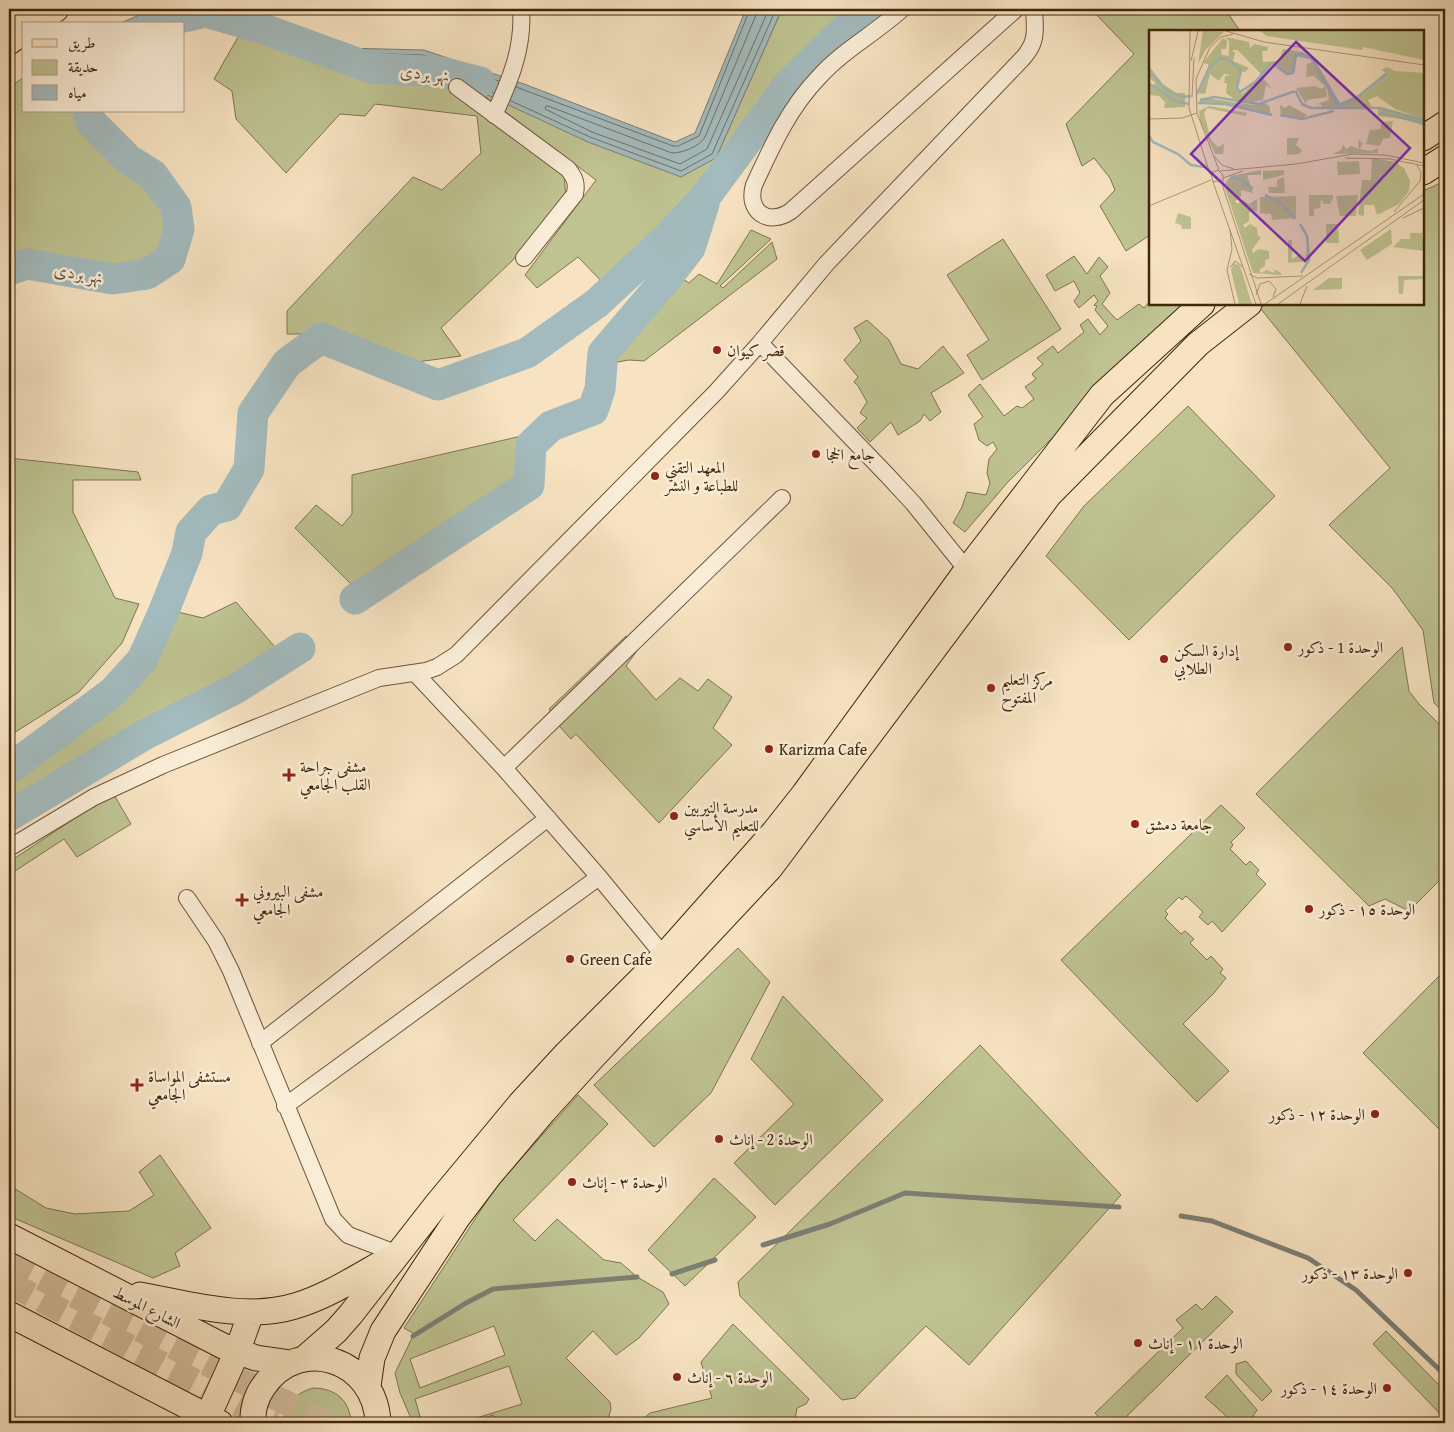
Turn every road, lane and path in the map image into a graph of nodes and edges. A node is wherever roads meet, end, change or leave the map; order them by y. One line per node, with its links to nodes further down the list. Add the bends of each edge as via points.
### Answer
1 (18, 9): 7 (main road)
2 (56, 9): 8 (main road)
3 (521, 9): 12 (street, via 517,57)
4 (902, 9): 5 (street, via 840,57 800,98 754,185 752,201 761,214 776,218 791,211)
5 (1016, 9)
6 (1034, 9): 20 (street, via 1036,29 1030,50 827,263)
7 (9, 15)
8 (38, 22)
9 (22, 32): 10 (main road)
10 (9, 42)
11 (457, 87): 12 (street)
12 (494, 115): 17 (street, via 568,169 577,185 570,202)
13 (1445, 124): 14 (main road)
14 (1424, 137)
15 (1445, 158): 16 (main road)
16 (1424, 171)
17 (524, 258)
18 (1201, 305): 22 (main road, via 1102,395)
19 (1248, 305): 39 (main road, via 1198,344 1050,495 770,868 544,1111 489,1176 383,1331 372,1358)
20 (760, 343): 22 (street, via 913,503); 23 (street, via 716,392 456,655 437,667)
21 (782, 498): 24 (street)
22 (967, 570): 29 (main road, via 804,794)
23 (415, 673): 24 (street); 26 (street, via 380,678 163,765 94,797)
24 (504, 768): 25 (street)
25 (548, 818): 27 (street); 30 (street)
26 (9, 848)
27 (599, 877): 29 (street); 31 (street)
28 (187, 898): 30 (street, via 226,961)
29 (664, 956): 33 (main road, via 520,1104)
30 (260, 1043): 31 (street)
31 (285, 1106): 33 (street, via 337,1225 348,1235)
32 (9, 1236): 34 (main road, الشارع الموسط)
33 (398, 1254): 35 (main road, via 311,1300 281,1310); 38 (main road, via 336,1332)
34 (116, 1291): 35 (main road); 37 (main road, الشارع الموسط)
35 (250, 1313): 37 (main road)
36 (9, 1314): 40 (main road)
37 (237, 1352): 38 (main road, الشارع الموسط, via 270,1361); 40 (main road)
38 (298, 1361): 39 (main road, الشارع الموسط, via 319,1358 333,1361 346,1366); 42 (main road, via 273,1375 260,1392)
39 (368, 1386): 41 (main road)
40 (214, 1420)
41 (382, 1420)
42 (253, 1423)

